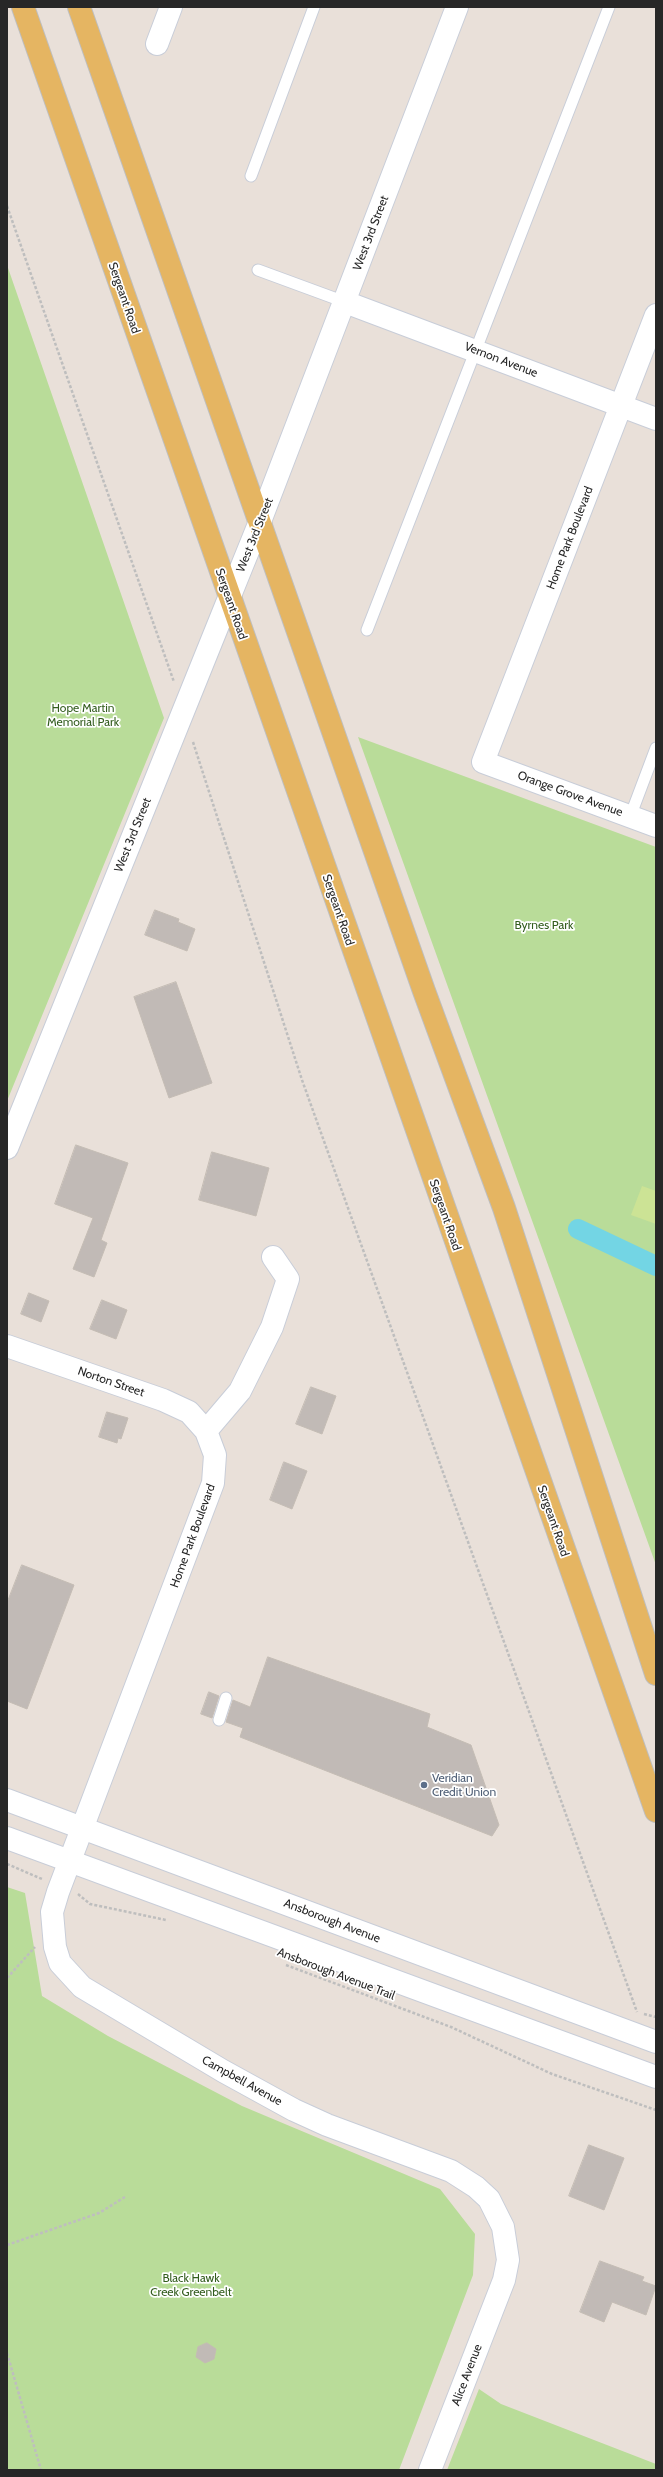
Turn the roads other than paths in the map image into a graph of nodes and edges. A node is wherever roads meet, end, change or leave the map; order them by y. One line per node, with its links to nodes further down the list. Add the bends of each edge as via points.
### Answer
1 (23, 7): 16 (main road, Sergeant Road)
2 (79, 7): 15 (main road)
3 (171, 7): 7 (street)
4 (314, 7): 8 (lane)
5 (457, 7): 10 (street, West 3rd Street)
6 (609, 7): 12 (lane)
7 (157, 44)
8 (251, 176)
9 (258, 270): 10 (lane)
10 (345, 302): 12 (street, Vernon Avenue); 15 (street, West 3rd Street)
11 (656, 315): 13 (street, Home Park Boulevard)
12 (477, 351): 13 (street, Vernon Avenue); 17 (lane)
13 (621, 406): 14 (street, Vernon Avenue); 19 (street, Home Park Boulevard)
14 (656, 419)
15 (260, 524): 16 (street, West 3rd Street); 26 (main road, via 504,1208)
16 (229, 598): 22 (street, West 3rd Street); 30 (main road, Sergeant Road)
17 (367, 630)
18 (656, 748): 20 (lane)
19 (484, 762): 20 (street, Orange Grove Avenue)
20 (630, 816): 21 (street, Orange Grove Avenue)
21 (656, 826)
22 (7, 1148)
23 (273, 1257): 25 (street, via 288,1279 272,1327 240,1391)
24 (7, 1346): 25 (street, Norton Street, via 163,1400 189,1412)
25 (206, 1431): 31 (street, Home Park Boulevard, via 215,1456 214,1483)
26 (656, 1674)
27 (226, 1698): 28 (lane)
28 (219, 1720)
29 (7, 1800): 31 (street, Ansborough Avenue)
30 (656, 1811)
31 (82, 1827): 33 (street, Campbell Avenue); 34 (street, Ansborough Avenue)
32 (7, 1838): 33 (street)
33 (69, 1860): 35 (street); 36 (street, Campbell Avenue, via 52,1912 52,1929 60,1963 82,1987 294,2110 327,2125 451,2171 476,2187 489,2199 504,2227 508,2260)
34 (656, 2042)
35 (656, 2077)
36 (504, 2280): 37 (street, Alice Avenue)
37 (430, 2470)

